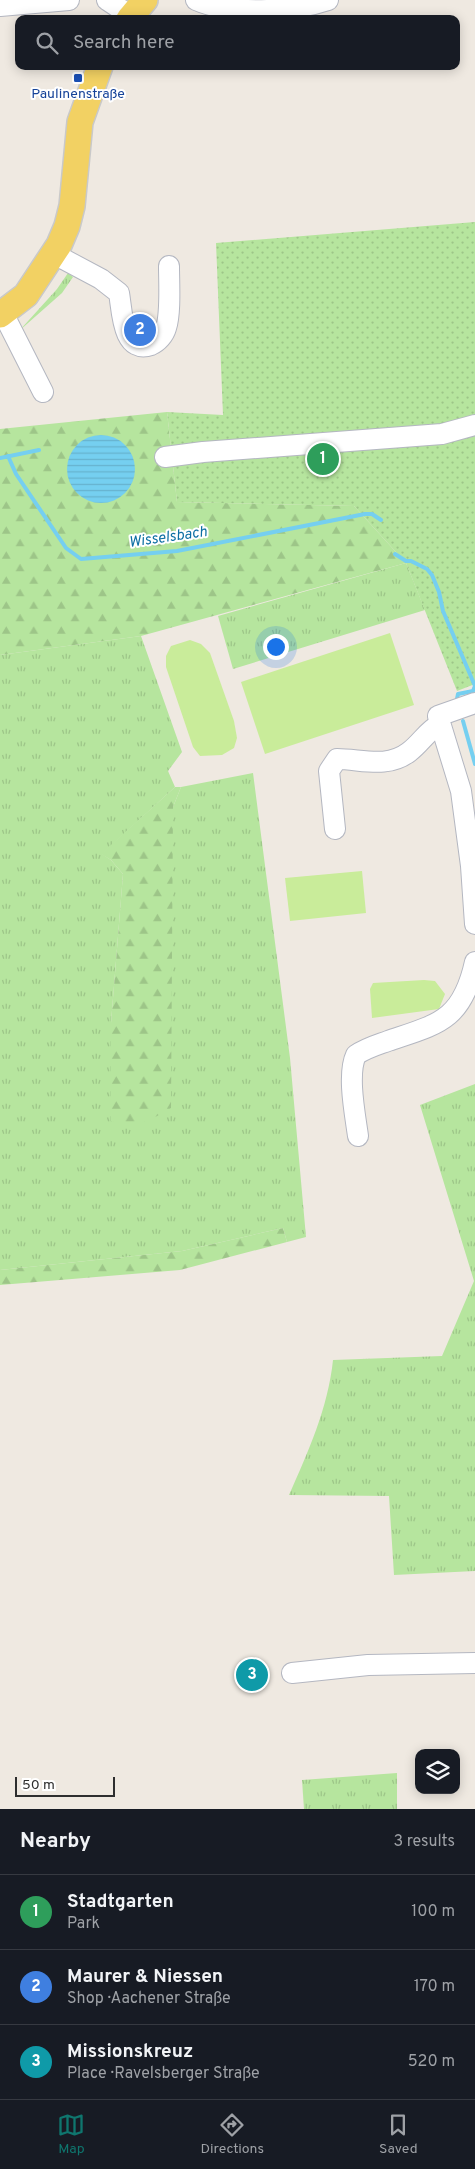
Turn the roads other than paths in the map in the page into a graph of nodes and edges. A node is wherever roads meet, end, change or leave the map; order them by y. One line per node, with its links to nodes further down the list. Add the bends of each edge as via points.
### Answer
1 (69, 0): 5 (street)
2 (106, 0): 6 (street)
3 (196, 0): 4 (street, via 226,7 278,9)
4 (328, 0)
5 (0, 6)
6 (135, 12)
7 (99, 70): 8 (main road, via 80,122 72,206)
8 (54, 254): 9 (street, via 101,279 119,293 124,329 129,338 143,346 160,338 167,326); 10 (main road, via 26,295)
9 (170, 266)
10 (1, 314): 11 (street)
11 (43, 392)
12 (475, 425): 13 (street, via 442,434)
13 (165, 457)
14 (475, 703): 15 (street)
15 (439, 720): 16 (street, via 410,752 396,760 337,759 329,771); 17 (street, via 461,791)
16 (335, 830)
17 (475, 924)
18 (475, 962): 19 (street, via 466,994 439,1023 356,1055 352,1074)
19 (358, 1136)
20 (475, 1663): 21 (street, via 368,1665)
21 (292, 1673)

